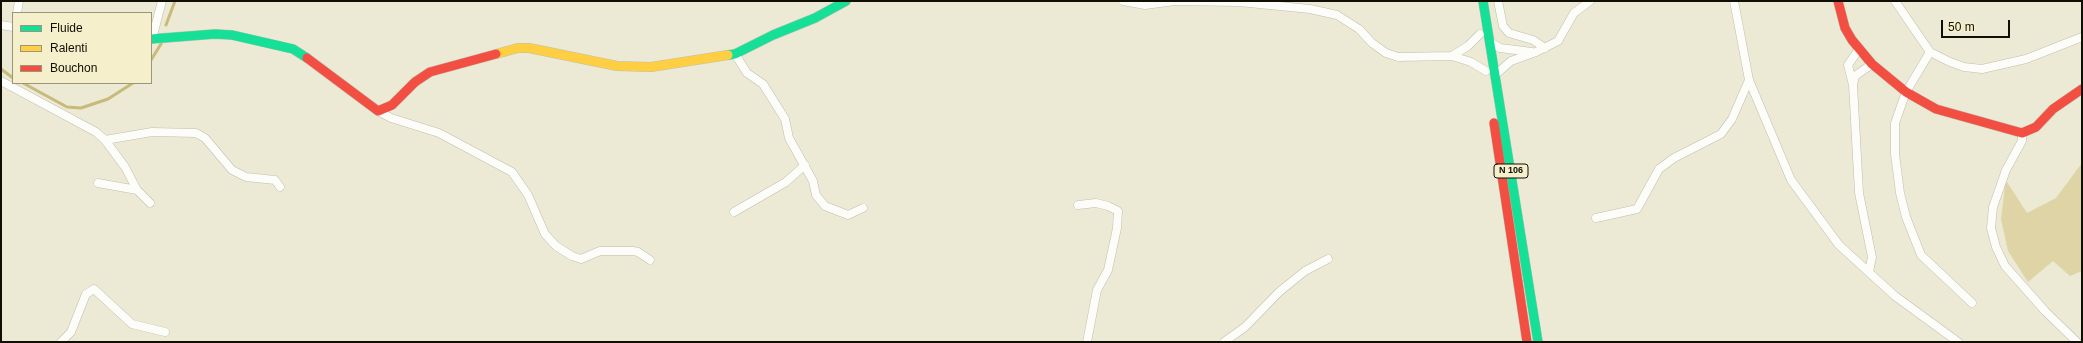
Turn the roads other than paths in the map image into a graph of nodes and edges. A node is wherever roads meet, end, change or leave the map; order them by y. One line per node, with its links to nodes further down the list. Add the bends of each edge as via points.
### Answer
1 (19, 1): 12 (street)
2 (162, 1): 16 (street)
3 (846, 1): 24 (street)
4 (1123, 1): 25 (street, via 1145,5 1175,1 1239,2 1310,9 1337,15 1360,29 1386,54 1398,57)
5 (1474, 1): 15 (street, N 106)
6 (1483, 1): 19 (street, N 106)
7 (1498, 1): 20 (street, via 1503,26 1509,33 1533,40)
8 (1590, 1): 20 (street, via 1574,13 1558,41)
9 (1734, 1): 29 (street)
10 (1838, 1): 21 (street, via 1845,28)
11 (1895, 1): 23 (street)
12 (17, 12)
13 (1, 25): 14 (street)
14 (12, 27)
15 (1480, 34): 25 (street, via 1468,46); 27 (street, N 106)
16 (152, 36)
17 (2082, 36): 23 (street, via 2026,59 1982,69 1964,67)
18 (152, 39): 34 (street, via 232,35 293,49 324,68)
19 (1490, 42): 22 (street, via 1500,48); 28 (street, N 106)
20 (1545, 48): 22 (street)
21 (1859, 49): 26 (street); 31 (street, via 1848,65)
22 (1536, 52): 28 (street, via 1510,61)
23 (1930, 52): 33 (street)
24 (735, 54): 34 (street, via 651,67 617,66 518,48 430,72 415,82 392,104); 37 (street, via 747,73 763,84 785,119 789,138)
25 (1452, 56): 27 (street, via 1471,62)
26 (1872, 64): 31 (street, via 1855,76); 33 (street)
27 (1486, 71): 54 (street, N 106)
28 (1495, 75): 55 (street, N 106)
29 (1749, 80): 45 (street, via 1732,119 1721,134 1674,158 1659,169 1637,209); 48 (street, via 1791,180 1839,245)
30 (1, 81): 36 (street, via 96,132)
31 (1853, 85): 48 (street, via 1859,192 1872,257)
32 (2082, 89): 35 (street, via 2053,109 2036,127)
33 (1906, 92): 35 (street, via 1936,108); 49 (street, via 1895,123 1895,154 1906,217 1921,255)
34 (378, 111): 47 (street, via 391,118 439,133 512,172 528,194 545,234 556,246 572,256 581,259 600,251 638,252)
35 (2022, 133): 57 (street, via 2022,141 2006,170 1993,207 1991,228 1996,247 2005,266)
36 (105, 140): 39 (street, via 152,132 196,133 205,138 232,170 246,177 275,180); 40 (street, via 125,167)
37 (805, 165): 43 (street, via 813,181 816,195 825,206 848,215); 44 (street, via 786,182)
38 (98, 183): 40 (street)
39 (280, 187)
40 (137, 190): 41 (street)
41 (150, 204)
42 (1078, 205): 52 (street, via 1096,203 1118,211 1108,270 1096,290)
43 (863, 208)
44 (734, 212)
45 (1596, 218)
46 (1328, 259): 53 (street, via 1305,271 1279,292 1245,327)
47 (650, 260)
48 (1869, 272): 56 (street, via 1895,296)
49 (1972, 304)
50 (165, 332): 51 (street, via 132,324 94,289 86,294 72,332)
51 (61, 342)
52 (1087, 342)
53 (1224, 342)
54 (1527, 342)
55 (1538, 342)
56 (1958, 342)
57 (2077, 342)

